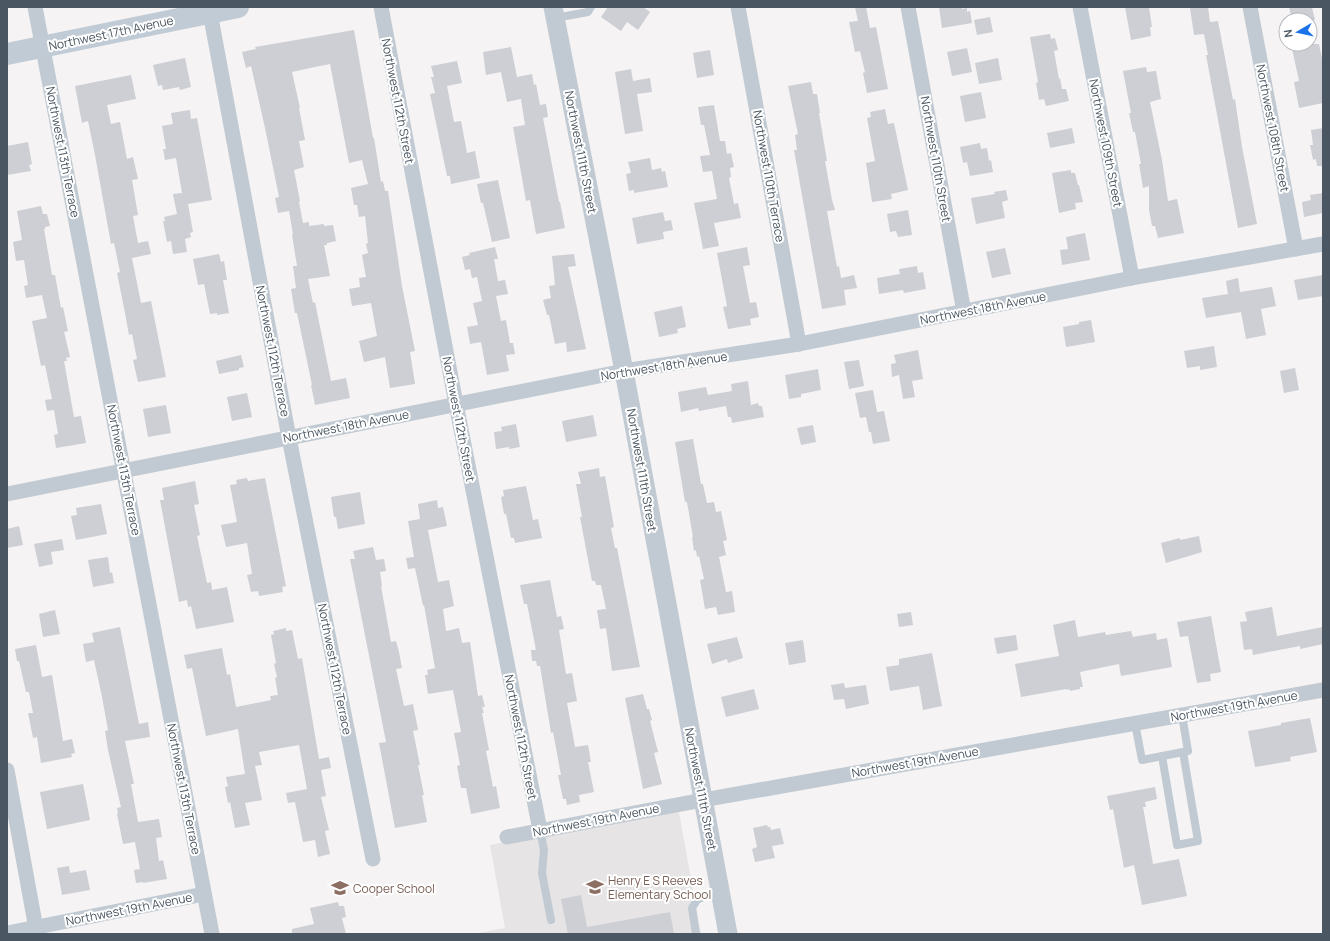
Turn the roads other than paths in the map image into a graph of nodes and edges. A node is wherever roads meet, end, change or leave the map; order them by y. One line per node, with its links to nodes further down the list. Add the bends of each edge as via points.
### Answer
1 (35, 7): 11 (street, Northwest 113th Terrace)
2 (238, 7): 9 (main road, Northwest 17th Avenue)
3 (381, 7): 19 (street, Northwest 112th Street)
4 (592, 7): 10 (lane, via 588,12)
5 (738, 7): 17 (street, Northwest 110th Terrace)
6 (908, 7): 16 (street, Northwest 110th Street)
7 (1080, 7): 15 (street, Northwest 109th Street)
8 (1250, 7): 14 (street, Northwest 108th Street)
9 (210, 10): 11 (main road, Northwest 17th Avenue); 20 (street, Northwest 112th Terrace)
10 (554, 12): 18 (street, Northwest 111th Street)
11 (43, 47): 12 (main road, Northwest 17th Avenue); 21 (street, Northwest 113th Terrace)
12 (7, 54)
13 (1323, 244): 14 (street, Northwest 18th Avenue)
14 (1296, 249): 15 (street, Northwest 18th Avenue)
15 (1132, 278): 16 (street, Northwest 18th Avenue)
16 (964, 312): 17 (street, Northwest 18th Avenue)
17 (799, 344): 18 (street, Northwest 18th Avenue)
18 (624, 371): 19 (street, Northwest 18th Avenue); 29 (street, Northwest 111th Street)
19 (456, 404): 20 (street, Northwest 18th Avenue); 30 (street, Northwest 112th Street)
20 (290, 438): 21 (street, Northwest 18th Avenue); 32 (street, Northwest 112th Terrace)
21 (124, 470): 22 (street, Northwest 18th Avenue); 34 (street, Northwest 113th Terrace)
22 (7, 494)
23 (1323, 690): 24 (street, Northwest 19th Avenue)
24 (1182, 715): 25 (street, Northwest 19th Avenue); 26 (lane, via 1188,751)
25 (1135, 723): 27 (lane, via 1142,760); 29 (street, Northwest 19th Avenue)
26 (1183, 752): 27 (lane); 27 (lane, via 1198,841 1177,845)
27 (1162, 756)
28 (7, 770): 36 (street)
29 (703, 800): 30 (street, Northwest 19th Avenue); 33 (street, Northwest 111th Street)
30 (540, 830): 31 (street, Northwest 19th Avenue); 35 (lane, via 544,850 542,873)
31 (507, 837)
32 (373, 859)
33 (720, 889): 39 (lane, via 698,900 692,908); 40 (street, Northwest 111th Street)
34 (204, 894): 36 (street, Northwest 19th Avenue); 38 (street, Northwest 113th Terrace)
35 (551, 920)
36 (37, 931): 37 (street, Northwest 19th Avenue)
37 (7, 933)
38 (212, 934)
39 (696, 934)
40 (728, 934)

